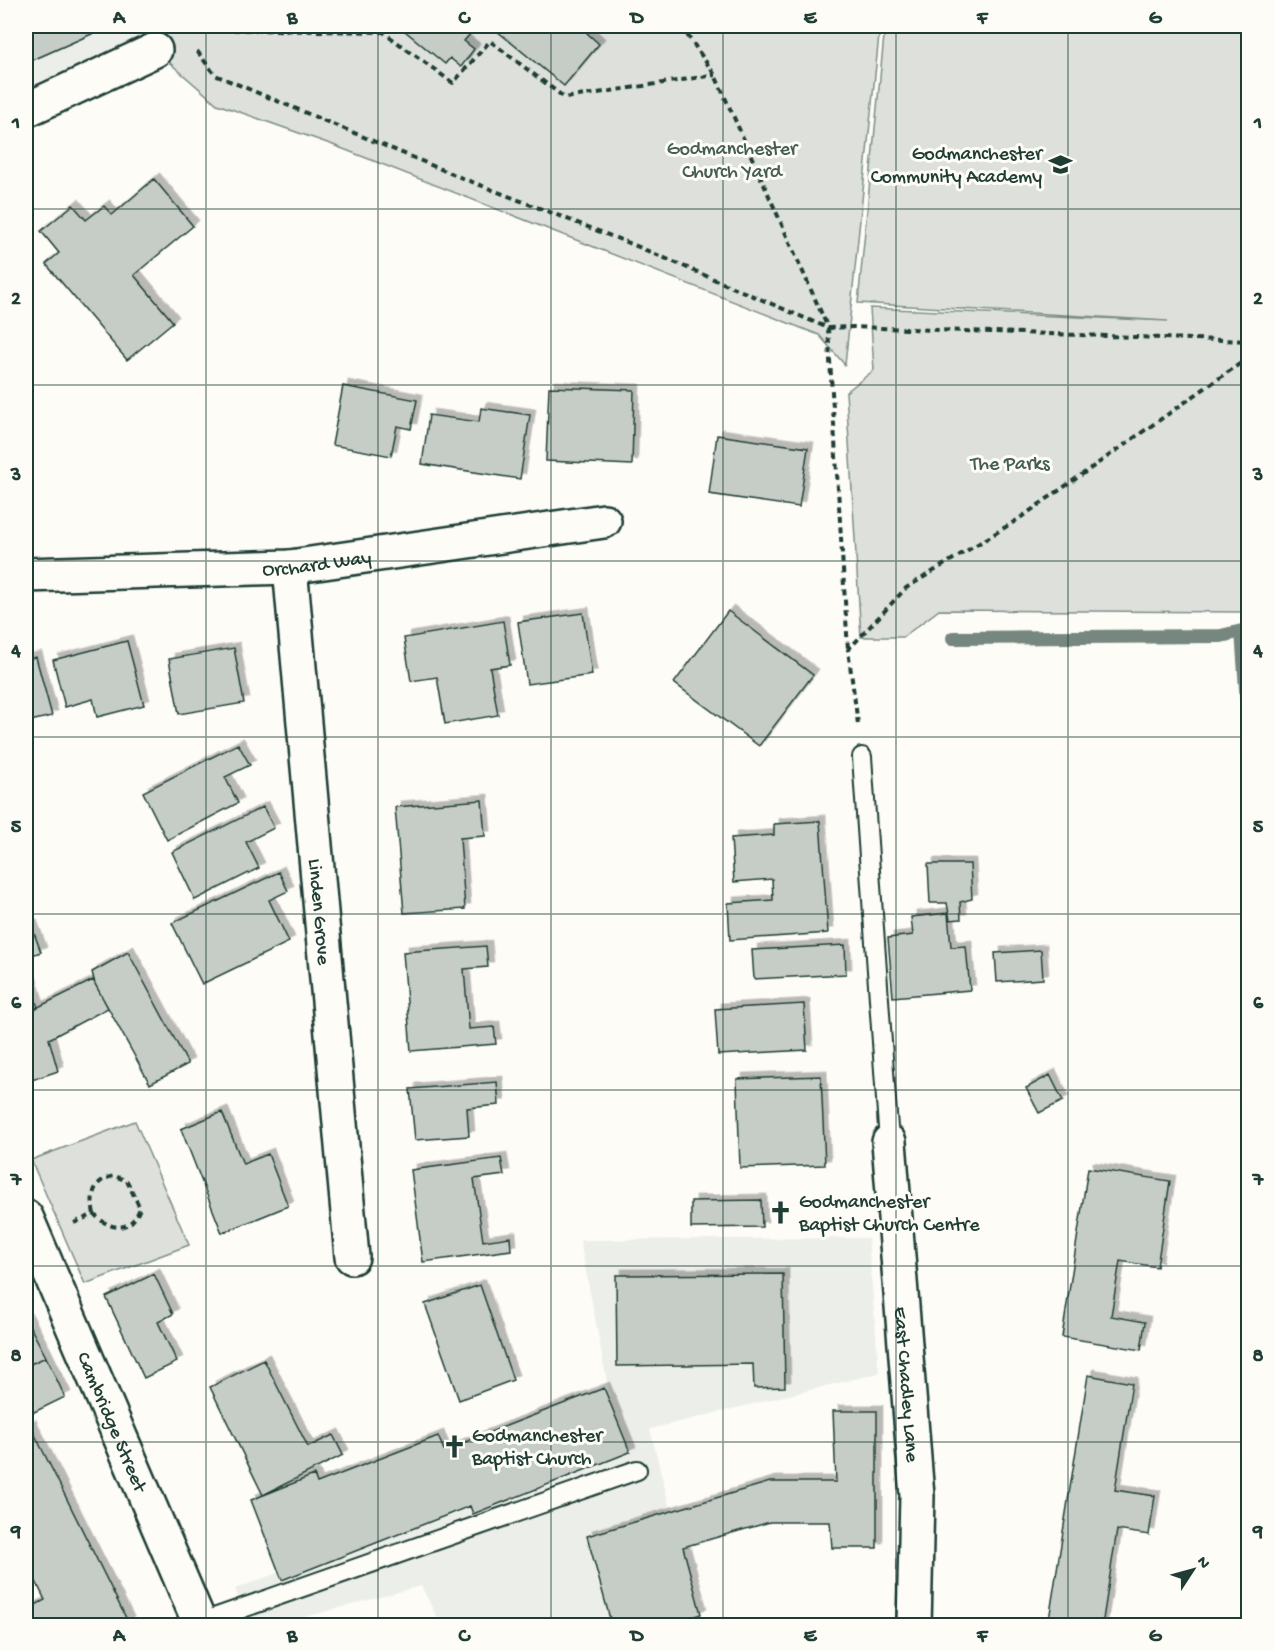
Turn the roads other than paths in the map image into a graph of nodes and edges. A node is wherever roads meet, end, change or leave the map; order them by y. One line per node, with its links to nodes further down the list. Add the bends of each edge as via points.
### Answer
1 (155, 50): 2 (street)
2 (26, 110)
3 (604, 521): 4 (street, Orchard Way)
4 (290, 567): 5 (street, Orchard Way); 9 (street, Linden Grove)
5 (26, 575)
6 (862, 757): 7 (lane)
7 (889, 1142): 12 (street, East Chadley Lane, via 917,1496)
8 (30, 1228): 11 (street, Cambridge Street)
9 (352, 1257)
10 (637, 1470): 11 (lane)
11 (201, 1624)
12 (914, 1626)

